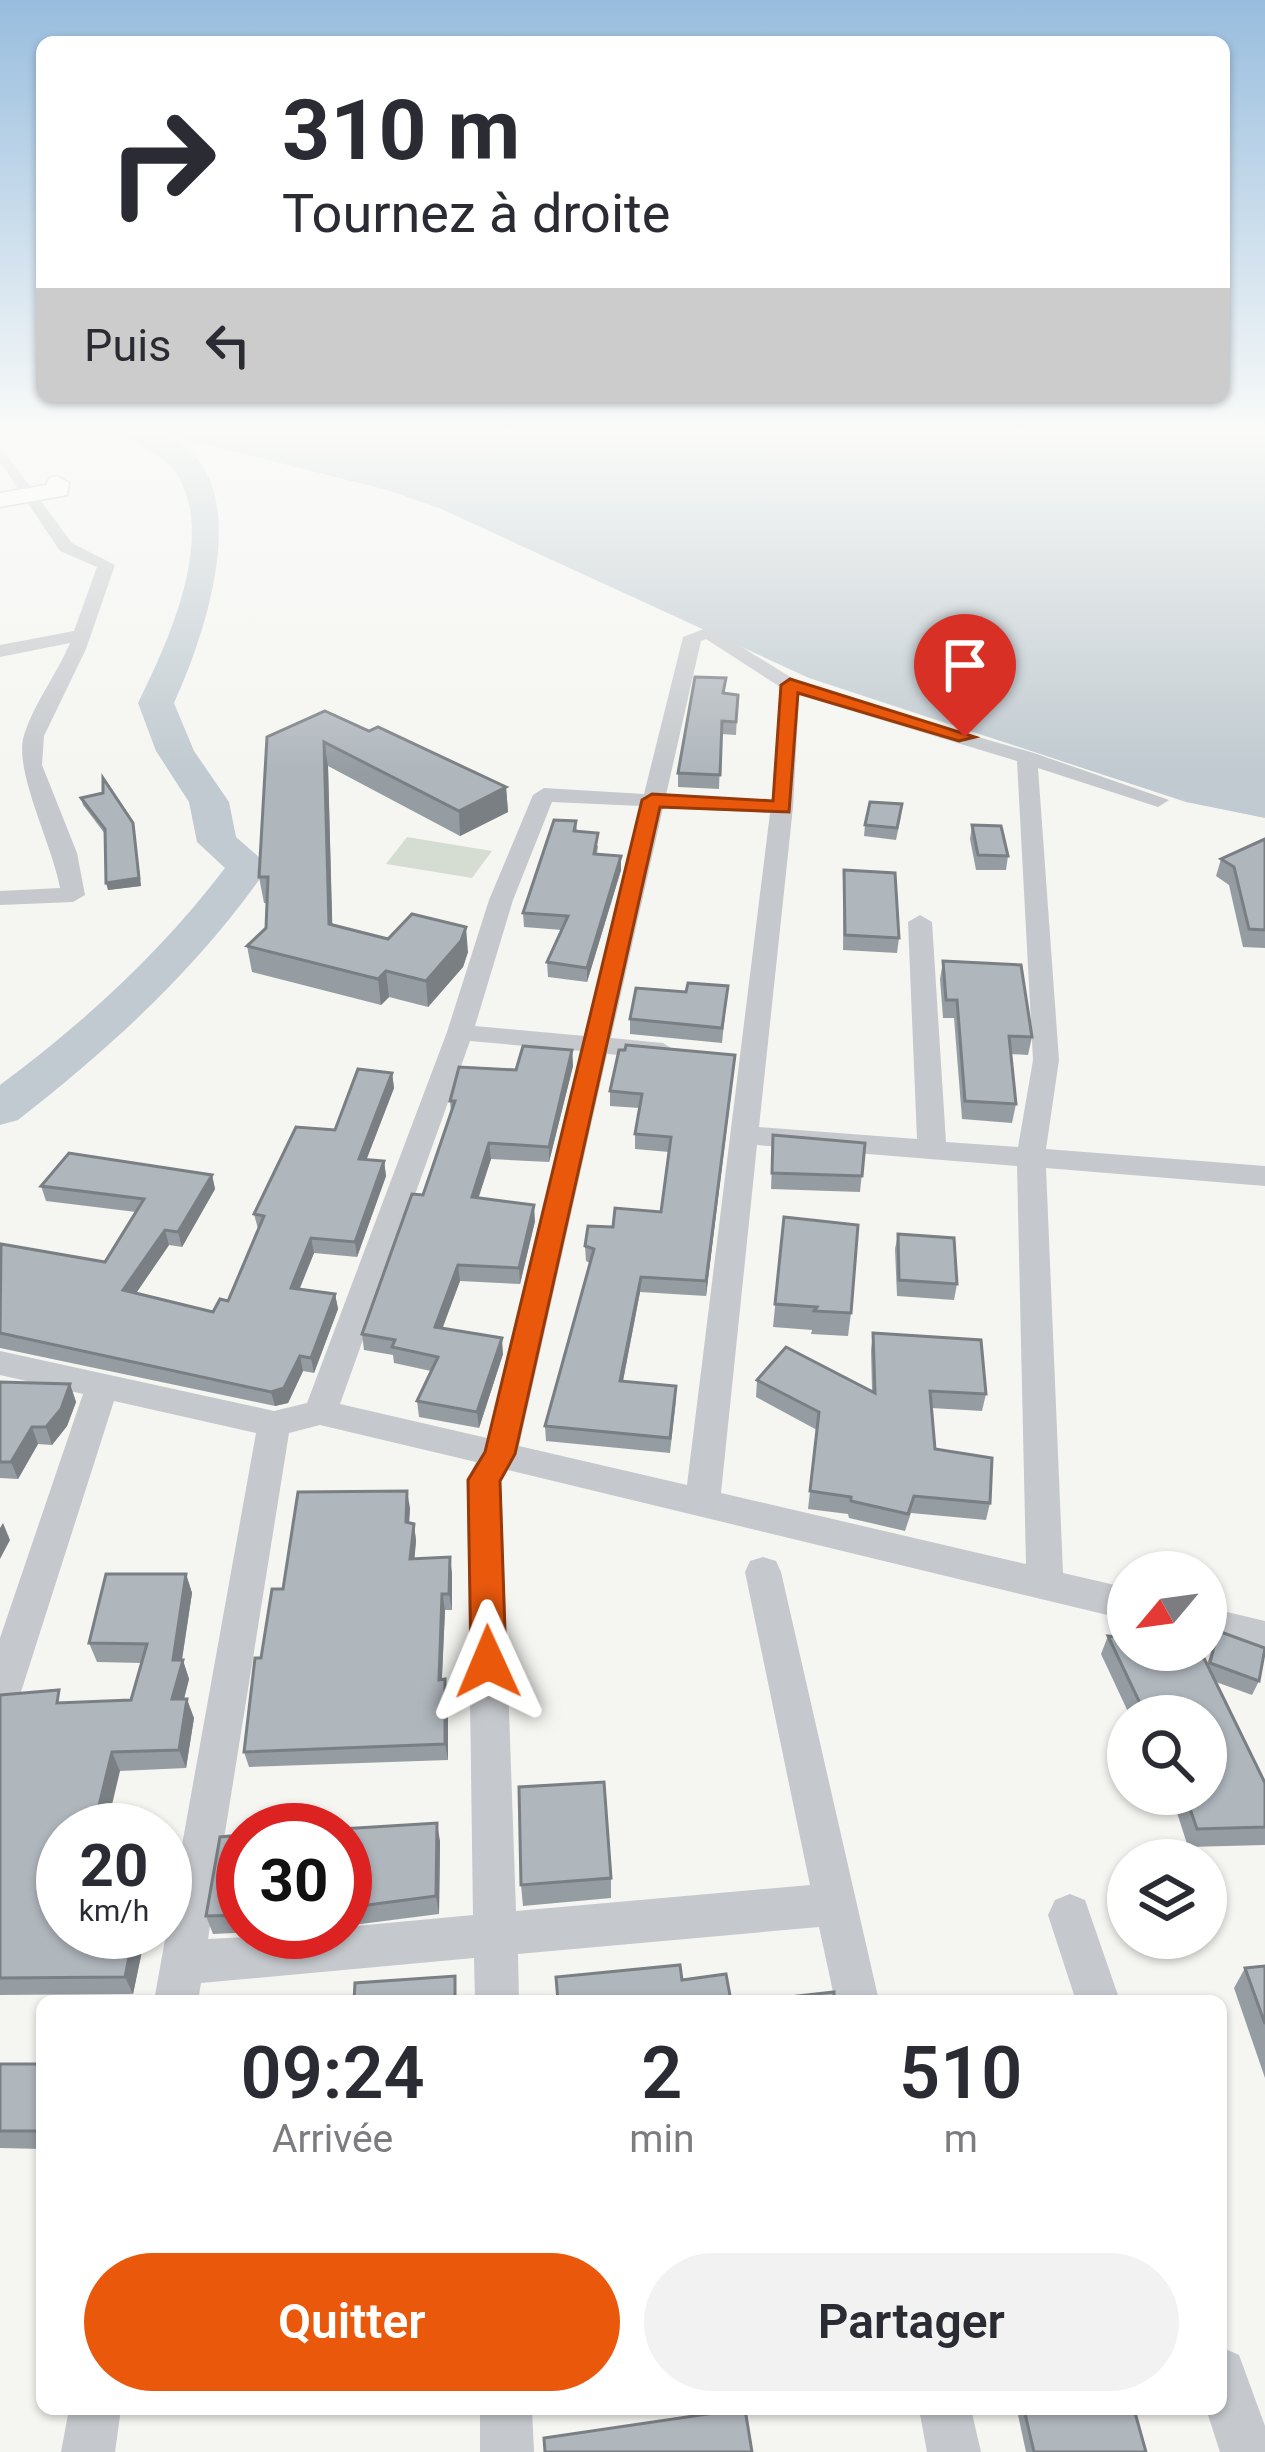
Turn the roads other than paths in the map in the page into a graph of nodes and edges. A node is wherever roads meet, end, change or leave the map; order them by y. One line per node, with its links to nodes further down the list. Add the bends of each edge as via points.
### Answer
1 (65, 543): 2 (street, via 106,565)
2 (80, 635): 3 (street); 9 (street, via 34,736 31,766 66,853 73,895)
3 (0, 651)
4 (790, 685): 5 (street); 6 (street, via 709,633 692,638); 8 (street)
5 (1027, 757): 7 (street); 16 (street, via 1046,1060)
6 (652, 800): 8 (street); 11 (street, via 544,795); 12 (street)
7 (1158, 800)
8 (782, 807): 14 (street, via 742,1058)
9 (0, 898)
10 (920, 922): 15 (street)
11 (460, 1033): 12 (street); 20 (street)
12 (595, 1045): 13 (street); 22 (street)
13 (685, 1052)
14 (744, 1135): 15 (street); 23 (street)
15 (932, 1147): 16 (street)
16 (1031, 1156): 17 (street); 25 (street)
17 (1265, 1176)
18 (0, 1363): 19 (street)
19 (102, 1386): 21 (street); 29 (street)
20 (320, 1412): 21 (street); 22 (street)
21 (274, 1424): 33 (street)
22 (500, 1454): 23 (street); 32 (street, via 484,1480)
23 (702, 1503): 25 (street)
24 (763, 1572): 30 (street)
25 (1045, 1585): 26 (street)
26 (1107, 1599)
27 (1227, 1628): 28 (street)
28 (1265, 1637)
29 (0, 1694)
30 (836, 1904): 32 (street); 35 (street)
31 (1070, 1915): 36 (street)
32 (495, 1937): 33 (street); 34 (street)
33 (180, 1982)
34 (497, 1995)
35 (856, 1995)
36 (1096, 1995)
37 (1227, 2391): 44 (street)
38 (94, 2415): 41 (street)
39 (506, 2415): 42 (street)
40 (946, 2415): 43 (street)
41 (88, 2452)
42 (507, 2452)
43 (954, 2452)
44 (1247, 2452)

